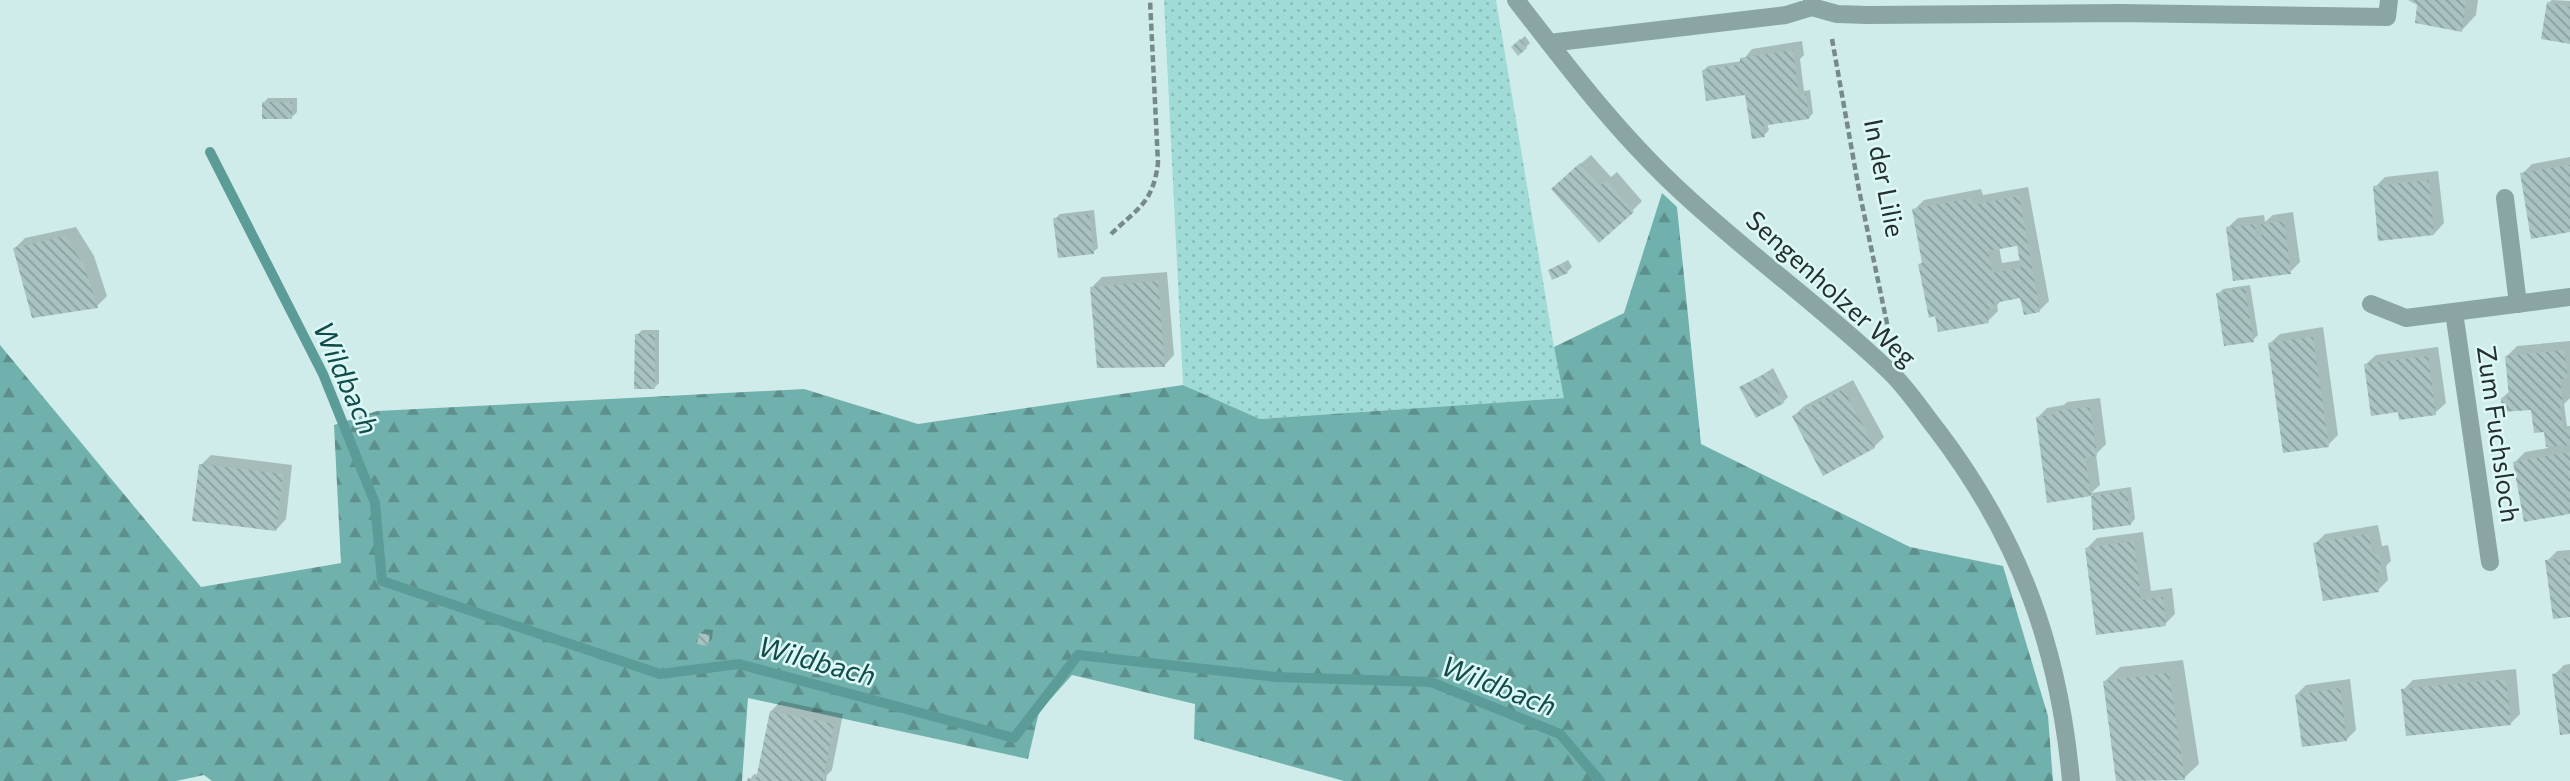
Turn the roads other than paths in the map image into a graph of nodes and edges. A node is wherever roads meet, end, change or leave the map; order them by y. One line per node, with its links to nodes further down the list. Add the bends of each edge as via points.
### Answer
1 (1517, 0): 4 (street, Sengenholzer Weg)
2 (2389, 0): 3 (street, via 2387,17 1837,14)
3 (1812, 3): 4 (street, via 1786,15)
4 (1549, 43): 11 (street, Sengenholzer Weg, via 1576,79 1675,186 1890,371 1960,460 1988,503 2031,593 2062,708)
5 (2505, 198): 8 (street)
6 (2570, 297): 8 (street, Zum Fuchsloch)
7 (2371, 304): 9 (street, Zum Fuchsloch, via 2406,318)
8 (2518, 304): 9 (street, Zum Fuchsloch)
9 (2454, 312): 10 (street, Zum Fuchsloch)
10 (2490, 562)
11 (2071, 781)

